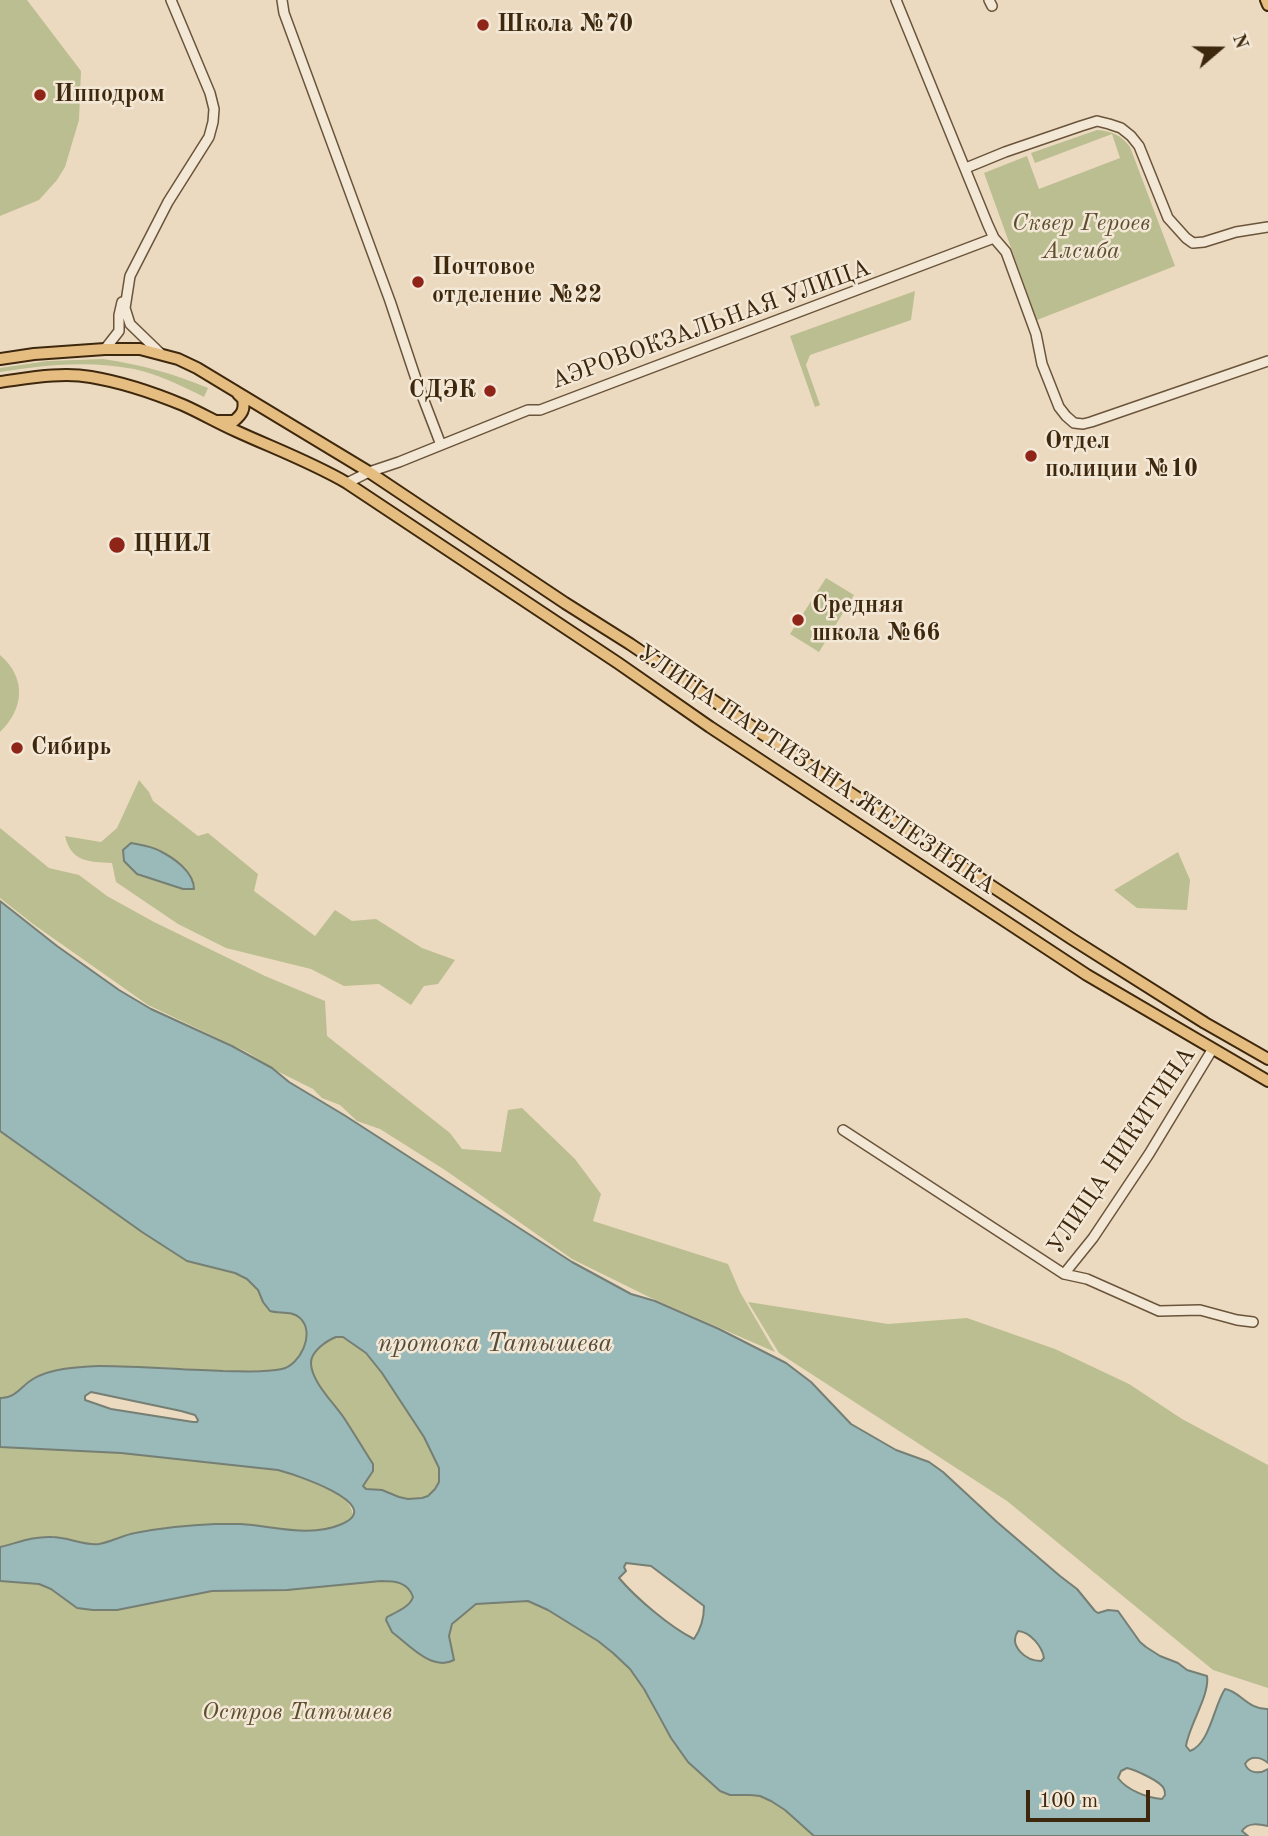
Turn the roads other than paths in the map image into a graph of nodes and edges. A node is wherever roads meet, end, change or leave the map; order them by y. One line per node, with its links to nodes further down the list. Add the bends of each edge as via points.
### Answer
1 (171, 0): 7 (street, via 210,93 214,122 135,266)
2 (282, 0): 15 (street)
3 (896, 0): 4 (street)
4 (966, 168): 5 (street, via 1097,121 1121,128 1139,146 1168,218 1193,243); 6 (street)
5 (1268, 227)
6 (994, 238): 11 (street, via 1006,253 1059,407 1074,423 1091,422); 15 (street, АЭРОВОКЗАЛЬНАЯ УЛИЦА)
7 (126, 295): 8 (street, via 120,306 119,331); 9 (street, via 130,324)
8 (105, 349): 9 (main road, УЛИЦА ПАРТИЗАНА ЖЕЛЕЗНЯКА, via 139,349); 10 (main road, УЛИЦА ПАРТИЗАНА ЖЕЛЕЗНЯКА)
9 (163, 356): 13 (main road, УЛИЦА ПАРТИЗАНА ЖЕЛЕЗНЯКА, via 197,368)
10 (0, 359)
11 (1268, 361)
12 (0, 382): 14 (main road, УЛИЦА ПАРТИЗАНА ЖЕЛЕЗНЯКА, via 90,376 153,394)
13 (234, 391): 14 (main road, via 243,399 243,413 234,421); 16 (main road, УЛИЦА ПАРТИЗАНА ЖЕЛЕЗНЯКА)
14 (215, 421): 17 (main road, УЛИЦА ПАРТИЗАНА ЖЕЛЕЗНЯКА)
15 (442, 445): 16 (street, АЭРОВОКЗАЛЬНАЯ УЛИЦА)
16 (369, 472): 17 (street); 18 (main road, УЛИЦА ПАРТИЗАНА ЖЕЛЕЗНЯКА)
17 (347, 483): 19 (main road, УЛИЦА ПАРТИЗАНА ЖЕЛЕЗНЯКА)
18 (629, 644): 19 (main road); 20 (main road, УЛИЦА ПАРТИЗАНА ЖЕЛЕЗНЯКА)
19 (618, 663): 21 (main road, УЛИЦА ПАРТИЗАНА ЖЕЛЕЗНЯКА)
20 (1073, 939): 21 (main road, via 1076,951); 22 (main road, УЛИЦА ПАРТИЗАНА ЖЕЛЕЗНЯКА)
21 (1064, 960): 23 (main road, УЛИЦА ПАРТИЗАНА ЖЕЛЕЗНЯКА)
22 (1122, 971): 23 (main road, via 1113,975); 25 (main road, УЛИЦА ПАРТИЗАНА ЖЕЛЕЗНЯКА)
23 (1111, 990): 24 (main road, УЛИЦА ПАРТИЗАНА ЖЕЛЕЗНЯКА)
24 (1212, 1050): 26 (main road, УЛИЦА ПАРТИЗАНА ЖЕЛЕЗНЯКА); 28 (street, УЛИЦА НИКИТИНА, via 1149,1154)
25 (1268, 1059)
26 (1268, 1081)
27 (843, 1130): 28 (street, УЛИЦА НИКИТИНА)
28 (1064, 1274): 29 (street, УЛИЦА НИКИТИНА, via 1087,1279 1159,1311 1200,1310)
29 (1253, 1322)

